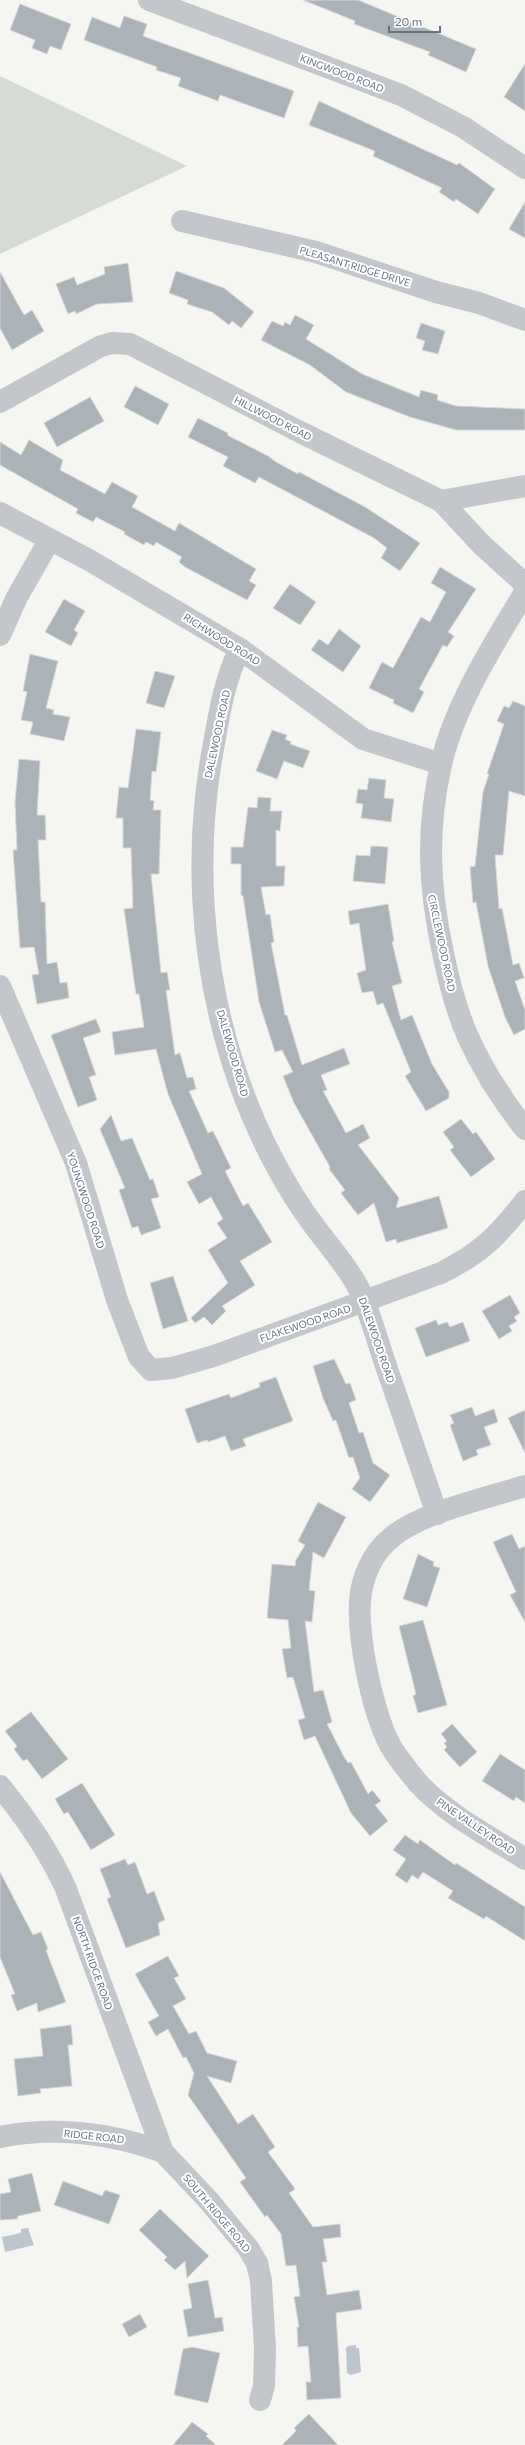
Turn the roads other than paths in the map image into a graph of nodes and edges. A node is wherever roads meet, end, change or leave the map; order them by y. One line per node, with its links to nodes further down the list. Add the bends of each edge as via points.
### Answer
1 (149, 0): 2 (street, KINGWOOD ROAD, via 401,95 463,127)
2 (525, 168)
3 (182, 221): 4 (street, PLEASANT RIDGE DRIVE, via 316,252)
4 (525, 320)
5 (0, 402): 7 (street, HILLWOOD ROAD, via 101,346 124,342)
6 (525, 486): 7 (street)
7 (441, 501): 10 (street, HILLWOOD ROAD, via 482,545)
8 (0, 513): 9 (street, RICHWOOD ROAD)
9 (49, 541): 12 (street, via 17,597); 13 (street, RICHWOOD ROAD, via 95,564)
10 (525, 584)
11 (525, 592): 14 (street, CIRCLEWOOD ROAD, via 477,674)
12 (0, 635)
13 (240, 650): 14 (street, RICHWOOD ROAD, via 363,739); 18 (street, DALEWOOD ROAD, via 233,664 219,717 207,779 202,826 206,930 216,995 237,1075 253,1118 288,1186 358,1286)
14 (441, 764): 16 (street, CIRCLEWOOD ROAD, via 431,841 431,889 448,978 467,1036 478,1058)
15 (2, 998): 19 (street, YOUNGWOOD ROAD, via 76,1163 117,1300 139,1358)
16 (525, 1129)
17 (525, 1201): 18 (street, FLAKEWOOD ROAD, via 504,1228 469,1260)
18 (364, 1303): 19 (street, FLAKEWOOD ROAD, via 297,1324 214,1356 172,1368); 21 (street, DALEWOOD ROAD)
19 (151, 1370)
20 (525, 1486): 21 (street, PINE VALLEY ROAD)
21 (437, 1514): 23 (street, PINE VALLEY ROAD, via 410,1525 390,1538 376,1554 362,1585 361,1623 379,1721 391,1746 420,1785 442,1805)
22 (0, 1786): 25 (street, NORTH RIDGE ROAD, via 40,1839 60,1877)
23 (525, 1859)
24 (0, 2137): 25 (street, RIDGE ROAD, via 30,2133 76,2133 116,2137)
25 (163, 2152): 26 (street, SOUTH RIDGE ROAD, via 209,2201 248,2248 256,2263 261,2281 265,2349 264,2386)
26 (260, 2400)

